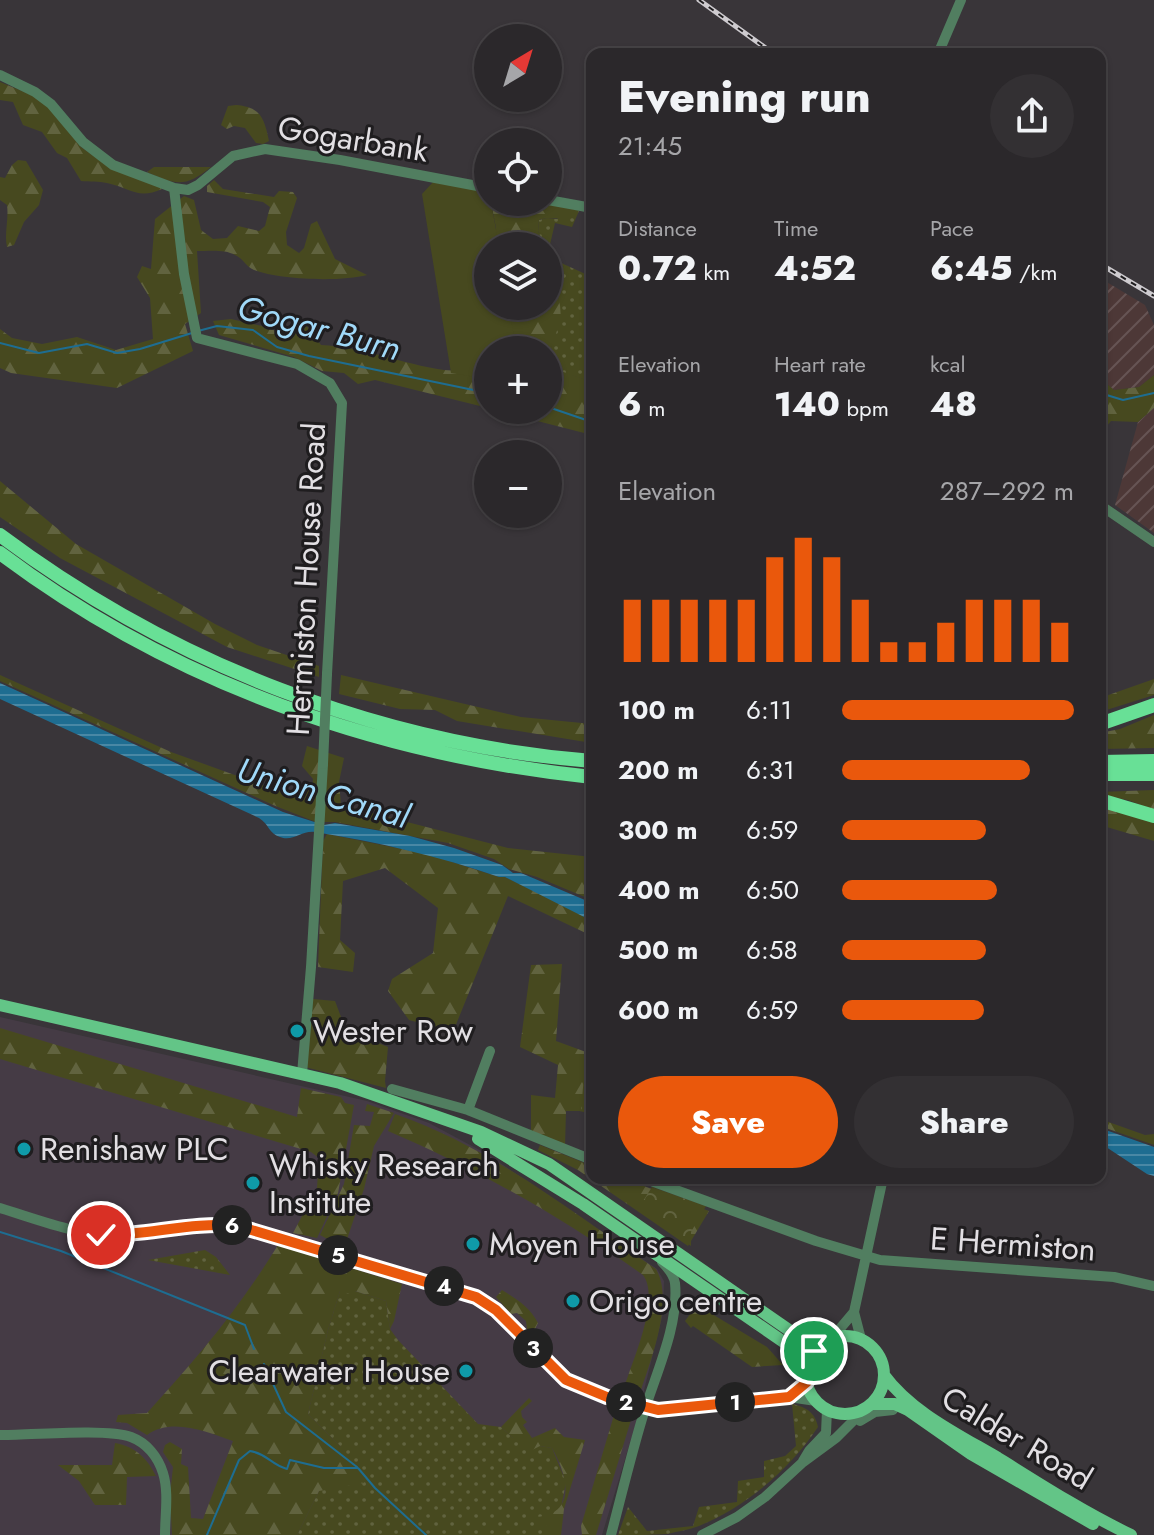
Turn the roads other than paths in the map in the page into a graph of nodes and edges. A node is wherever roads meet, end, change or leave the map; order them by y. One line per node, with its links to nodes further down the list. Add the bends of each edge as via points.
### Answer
1 (961, 0): 2 (street)
2 (941, 48)
3 (0, 75): 5 (street, via 51,104 83,142 113,165)
4 (474, 185): 5 (street, Gogarbank, via 265,149 233,156 188,190)
5 (174, 188): 24 (street, Hermiston House Road, bridge, via 197,338 297,364 330,383 342,403)
6 (562, 203): 7 (street)
7 (586, 207)
8 (1106, 509): 10 (street)
9 (0, 535): 14 (highway, via 112,611 190,653 276,689 418,733)
10 (1154, 542)
11 (0, 553): 19 (highway, via 102,622 266,702 366,736 457,758)
12 (1154, 705): 13 (highway)
13 (1106, 722)
14 (586, 760)
15 (1154, 761): 16 (highway)
16 (1106, 762)
17 (1106, 774): 18 (highway)
18 (1154, 774)
19 (586, 776)
20 (1106, 802): 21 (highway)
21 (1154, 816)
22 (0, 1005): 24 (main road)
23 (490, 1051): 26 (street)
24 (302, 1074): 27 (main road)
25 (392, 1089): 26 (street)
26 (468, 1110): 28 (street)
27 (440, 1118): 32 (main road, via 535,1172); 36 (main road, via 549,1164 802,1339)
28 (586, 1158)
29 (660, 1184): 33 (street, E Hermiston)
30 (882, 1184): 33 (street)
31 (0, 1208): 44 (street, via 101,1235 238,1226 454,1289 489,1304 566,1380)
32 (640, 1242): 38 (main road, via 788,1345); 44 (street, via 669,1269 675,1282 667,1348)
33 (867, 1257): 34 (street, E Hermiston, via 1114,1277); 35 (street)
34 (1154, 1286)
35 (854, 1312): 36 (street); 37 (street)
36 (831, 1339): 37 (main road); 38 (main road, via 814,1351)
37 (861, 1339): 39 (main road, via 878,1354)
38 (807, 1368): 40 (main road)
39 (884, 1375): 43 (main road); 54 (main road, Calder Road, via 904,1398 933,1418)
40 (807, 1382): 41 (street); 42 (main road)
41 (789, 1397): 42 (street); 44 (street)
42 (816, 1401): 45 (main road)
43 (868, 1406): 45 (main road, via 846,1414); 46 (main road, Calder Road, via 895,1404); 48 (street)
44 (646, 1407): 51 (street)
45 (827, 1410): 49 (street, via 826,1433)
46 (932, 1428): 48 (street, via 883,1410); 53 (main road, Calder Road)
47 (0, 1435): 50 (street, via 128,1435 147,1446 166,1485)
48 (836, 1438): 49 (street)
49 (802, 1463): 52 (street, via 752,1507)
50 (165, 1535)
51 (611, 1535)
52 (702, 1535)
53 (1113, 1535)
54 (1131, 1535)

